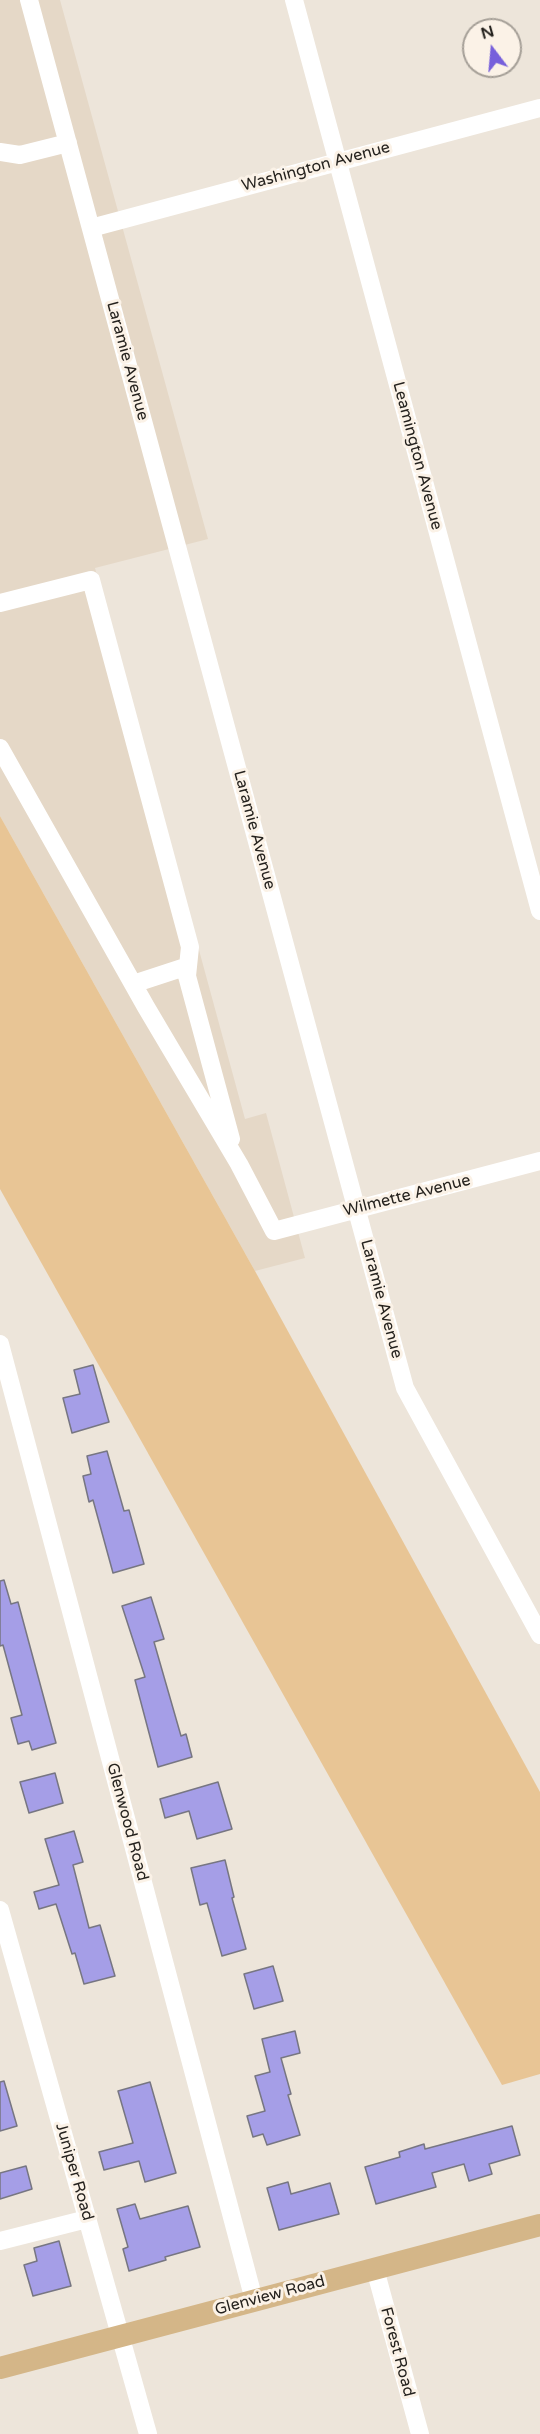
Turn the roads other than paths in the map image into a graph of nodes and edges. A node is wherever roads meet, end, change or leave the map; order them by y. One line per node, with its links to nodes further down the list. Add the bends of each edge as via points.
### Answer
1 (29, 0): 4 (street, Laramie Avenue)
2 (294, 0): 6 (street, Leamington Avenue)
3 (540, 108): 6 (street, Washington Avenue)
4 (68, 143): 5 (street, via 20,155); 7 (street, Laramie Avenue)
5 (0, 152)
6 (338, 161): 7 (street, Washington Avenue); 10 (street, Leamington Avenue)
7 (92, 228): 15 (street, Laramie Avenue)
8 (0, 603): 11 (street, via 91,580 190,947)
9 (0, 748): 12 (street)
10 (540, 911)
11 (188, 966): 12 (street); 14 (street, via 187,976)
12 (133, 984): 14 (street)
13 (540, 1161): 15 (street, Wilmette Avenue)
14 (238, 1164): 15 (street, Wilmette Avenue, via 274,1231)
15 (357, 1209): 17 (street, Laramie Avenue, via 405,1388)
16 (0, 1344): 23 (street, Glenwood Road)
17 (540, 1635)
18 (0, 1910): 19 (street, Juniper Road)
19 (87, 2219): 21 (street); 24 (street, Juniper Road)
20 (540, 2225): 22 (main road, Glenview Road)
21 (0, 2241)
22 (375, 2269): 23 (main road, Glenview Road); 27 (street, Forest Road)
23 (254, 2300): 24 (main road, Glenview Road)
24 (121, 2337): 25 (main road, Glenview Road); 26 (street, Juniper Road)
25 (0, 2368)
26 (148, 2434)
27 (420, 2434)

